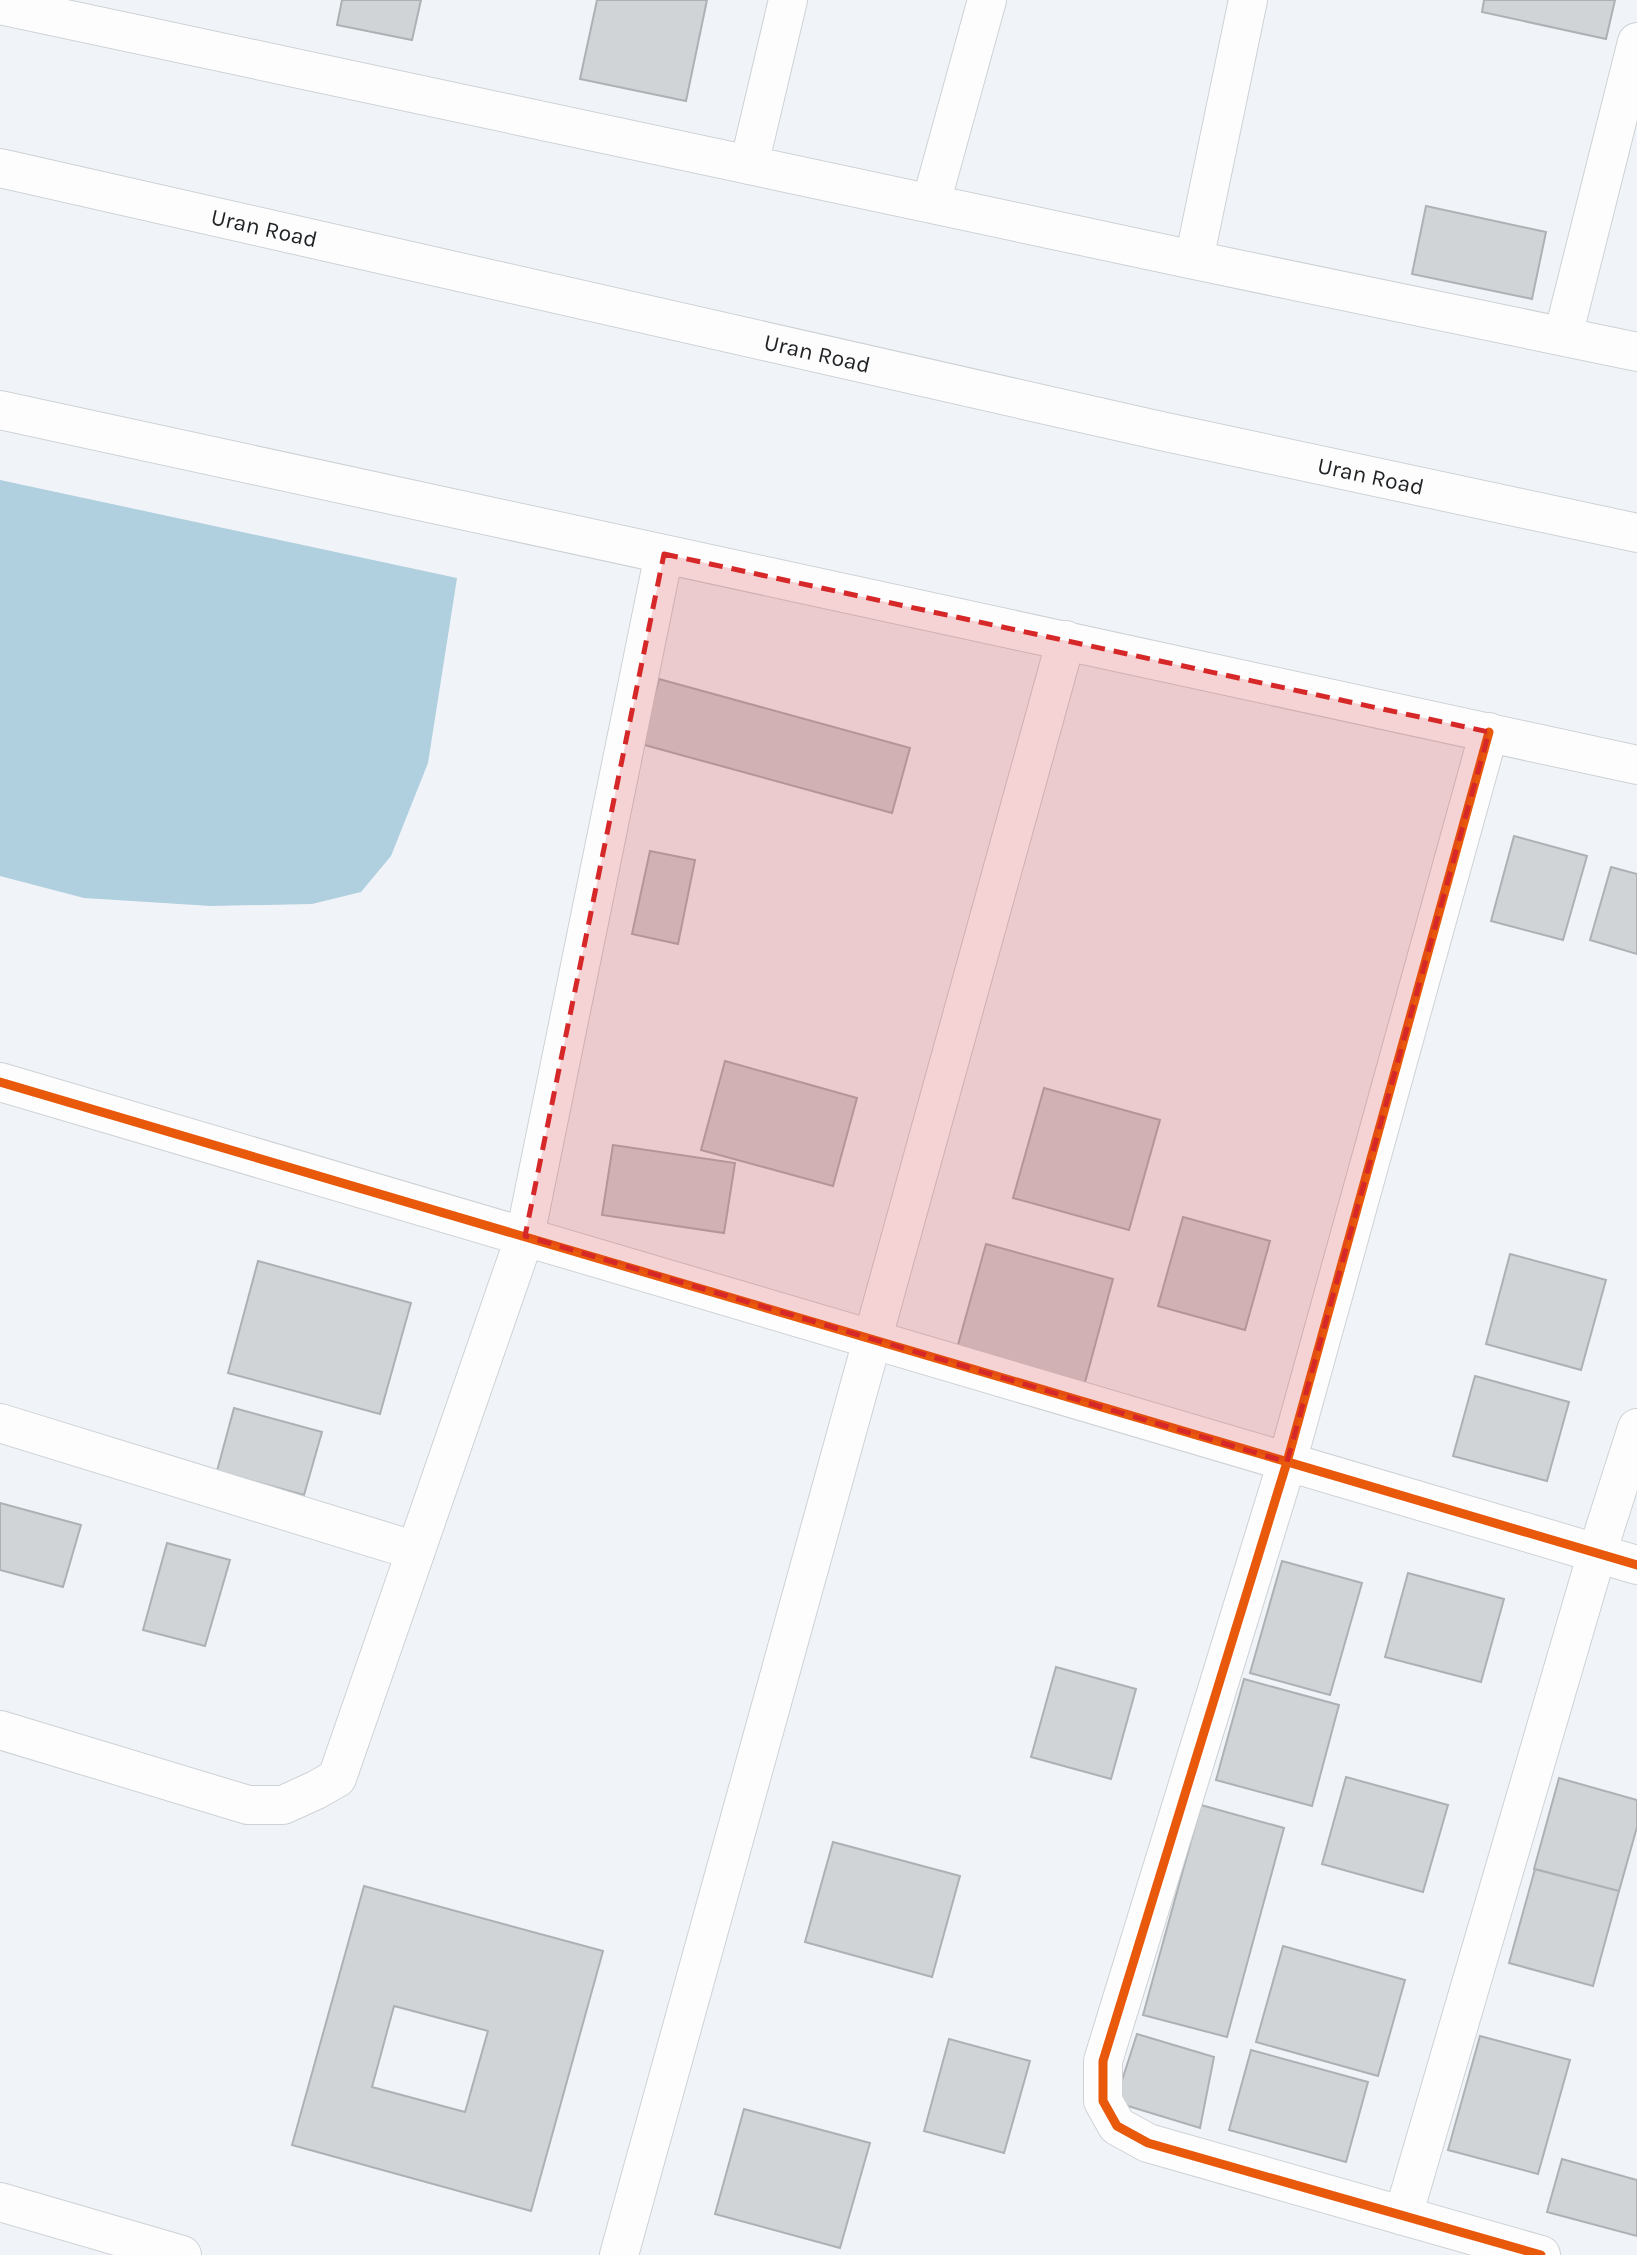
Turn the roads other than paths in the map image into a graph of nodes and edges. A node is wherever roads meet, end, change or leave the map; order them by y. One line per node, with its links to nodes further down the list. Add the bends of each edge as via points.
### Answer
1 (788, 0): 6 (street)
2 (987, 0): 8 (street)
3 (1248, 0): 9 (street)
4 (17, 5): 6 (street)
5 (1637, 41): 10 (street)
6 (750, 165): 8 (street)
7 (0, 168): 13 (street, Uran Road, via 1147,428)
8 (931, 204): 9 (street)
9 (1194, 260): 10 (street)
10 (1563, 335): 11 (street)
11 (1637, 352)
12 (0, 410): 14 (street)
13 (1637, 533)
14 (664, 554): 15 (street); 19 (street)
15 (1066, 640): 16 (street); 20 (street)
16 (1489, 732): 17 (street); 23 (street)
17 (1637, 765)
18 (0, 1082): 19 (street)
19 (525, 1236): 20 (street); 24 (street)
20 (872, 1339): 23 (street); 31 (street)
21 (0, 1423): 24 (street)
22 (1637, 1428): 25 (street)
23 (1287, 1462): 25 (street); 29 (street, via 1103,2061 1103,2101 1116,2126 1148,2143)
24 (416, 1551): 27 (street, via 337,1778 283,1805 248,1805)
25 (1597, 1553): 26 (street); 29 (street)
26 (1637, 1565)
27 (0, 1730)
28 (0, 2202): 30 (street)
29 (1403, 2216): 32 (street)
30 (182, 2255)
31 (619, 2255)
32 (1541, 2255)

